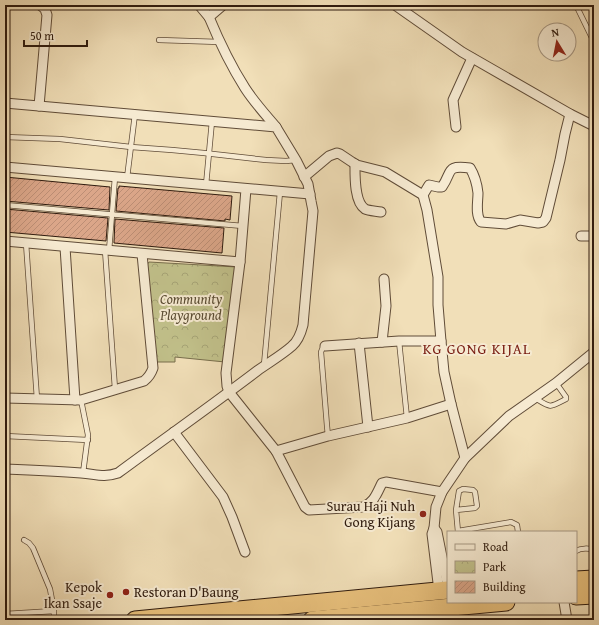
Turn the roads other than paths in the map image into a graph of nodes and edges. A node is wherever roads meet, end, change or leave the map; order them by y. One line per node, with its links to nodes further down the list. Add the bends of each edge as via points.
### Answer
1 (40, 5): 12 (street, via 47,15)
2 (198, 5): 6 (street)
3 (223, 5): 6 (street)
4 (395, 5): 10 (street)
5 (576, 5): 9 (lane)
6 (209, 17): 8 (street)
7 (159, 40): 8 (lane)
8 (220, 42): 17 (street, via 244,87)
9 (594, 42)
10 (472, 58): 14 (street); 18 (street, via 453,100)
11 (5, 103): 12 (street)
12 (39, 106): 13 (street)
13 (135, 114): 15 (street); 20 (lane)
14 (570, 114): 16 (street); 32 (street, via 543,222 481,222 478,217 476,184 470,168 455,167 449,171 442,187 429,185)
15 (212, 121): 17 (street); 21 (lane)
16 (594, 126)
17 (276, 127): 22 (street)
18 (456, 127)
19 (5, 136): 20 (lane, via 60,139)
20 (131, 148): 21 (lane); 27 (lane)
21 (209, 154): 22 (lane, via 266,160); 28 (lane)
22 (296, 160): 26 (street)
23 (355, 164): 26 (street, via 340,154 332,154); 32 (street, via 384,172); 34 (street, via 356,185 361,203 366,209)
24 (5, 167): 25 (street)
25 (115, 177): 27 (street); 35 (lane)
26 (304, 177): 31 (street)
27 (127, 178): 28 (street)
28 (206, 185): 29 (street)
29 (246, 189): 30 (street); 36 (street)
30 (280, 192): 31 (street); 52 (lane)
31 (310, 194): 52 (street, via 312,211 302,331 291,347)
32 (423, 195): 47 (street, via 438,278)
33 (5, 205): 35 (lane)
34 (381, 212)
35 (112, 215): 36 (lane); 42 (lane)
36 (243, 226): 44 (street)
37 (581, 236): 38 (street)
38 (594, 236)
39 (5, 242): 40 (street)
40 (26, 244): 41 (street); 58 (lane)
41 (65, 247): 42 (street); 59 (street)
42 (107, 250): 43 (street); 54 (lane)
43 (142, 254): 44 (street); 54 (street, via 153,368 144,381)
44 (240, 262): 55 (street, via 226,374)
45 (384, 279): 48 (street, via 386,306)
46 (400, 341): 47 (street); 48 (street); 61 (lane)
47 (441, 341): 60 (street)
48 (382, 342): 49 (street)
49 (359, 343): 50 (street); 62 (street)
50 (325, 346): 65 (lane, via 321,352)
51 (594, 352): 53 (street)
52 (264, 365): 55 (street)
53 (556, 383): 57 (street); 57 (lane, via 566,399 548,406)
54 (115, 389): 59 (street)
55 (229, 392): 63 (street); 67 (street)
56 (5, 398): 58 (street)
57 (535, 398): 68 (street, via 509,416)
58 (37, 399): 59 (street)
59 (78, 400): 66 (lane)
60 (451, 404): 61 (street); 68 (street)
61 (407, 418): 62 (street)
62 (368, 427): 65 (street)
63 (174, 432): 70 (street, via 118,473 103,476); 79 (street, via 223,497)
64 (5, 436): 66 (lane)
65 (328, 436): 67 (street)
66 (88, 440): 70 (lane)
67 (276, 451): 71 (street, via 305,507 309,510 363,508 372,503 382,483 386,482)
68 (465, 458): 71 (street)
69 (5, 469): 70 (street)
70 (83, 473)
71 (442, 492): 84 (street, via 436,507 432,542)
72 (456, 510): 72 (lane, via 459,491 473,490 478,506); 73 (lane)
73 (458, 531)
74 (463, 531): 75 (lane, via 511,522 517,525)
75 (518, 531)
76 (24, 540): 86 (lane, via 33,548 50,589)
77 (577, 550): 78 (lane)
78 (594, 550)
79 (245, 552)
80 (594, 579): 81 (highway)
81 (577, 580)
82 (594, 595): 83 (highway)
83 (577, 596)
84 (444, 603): 89 (highway); 90 (highway)
85 (564, 603): 91 (street)
86 (54, 611): 87 (lane); 88 (lane)
87 (5, 614)
88 (54, 620)
89 (135, 620)
90 (312, 620)
91 (567, 620)

